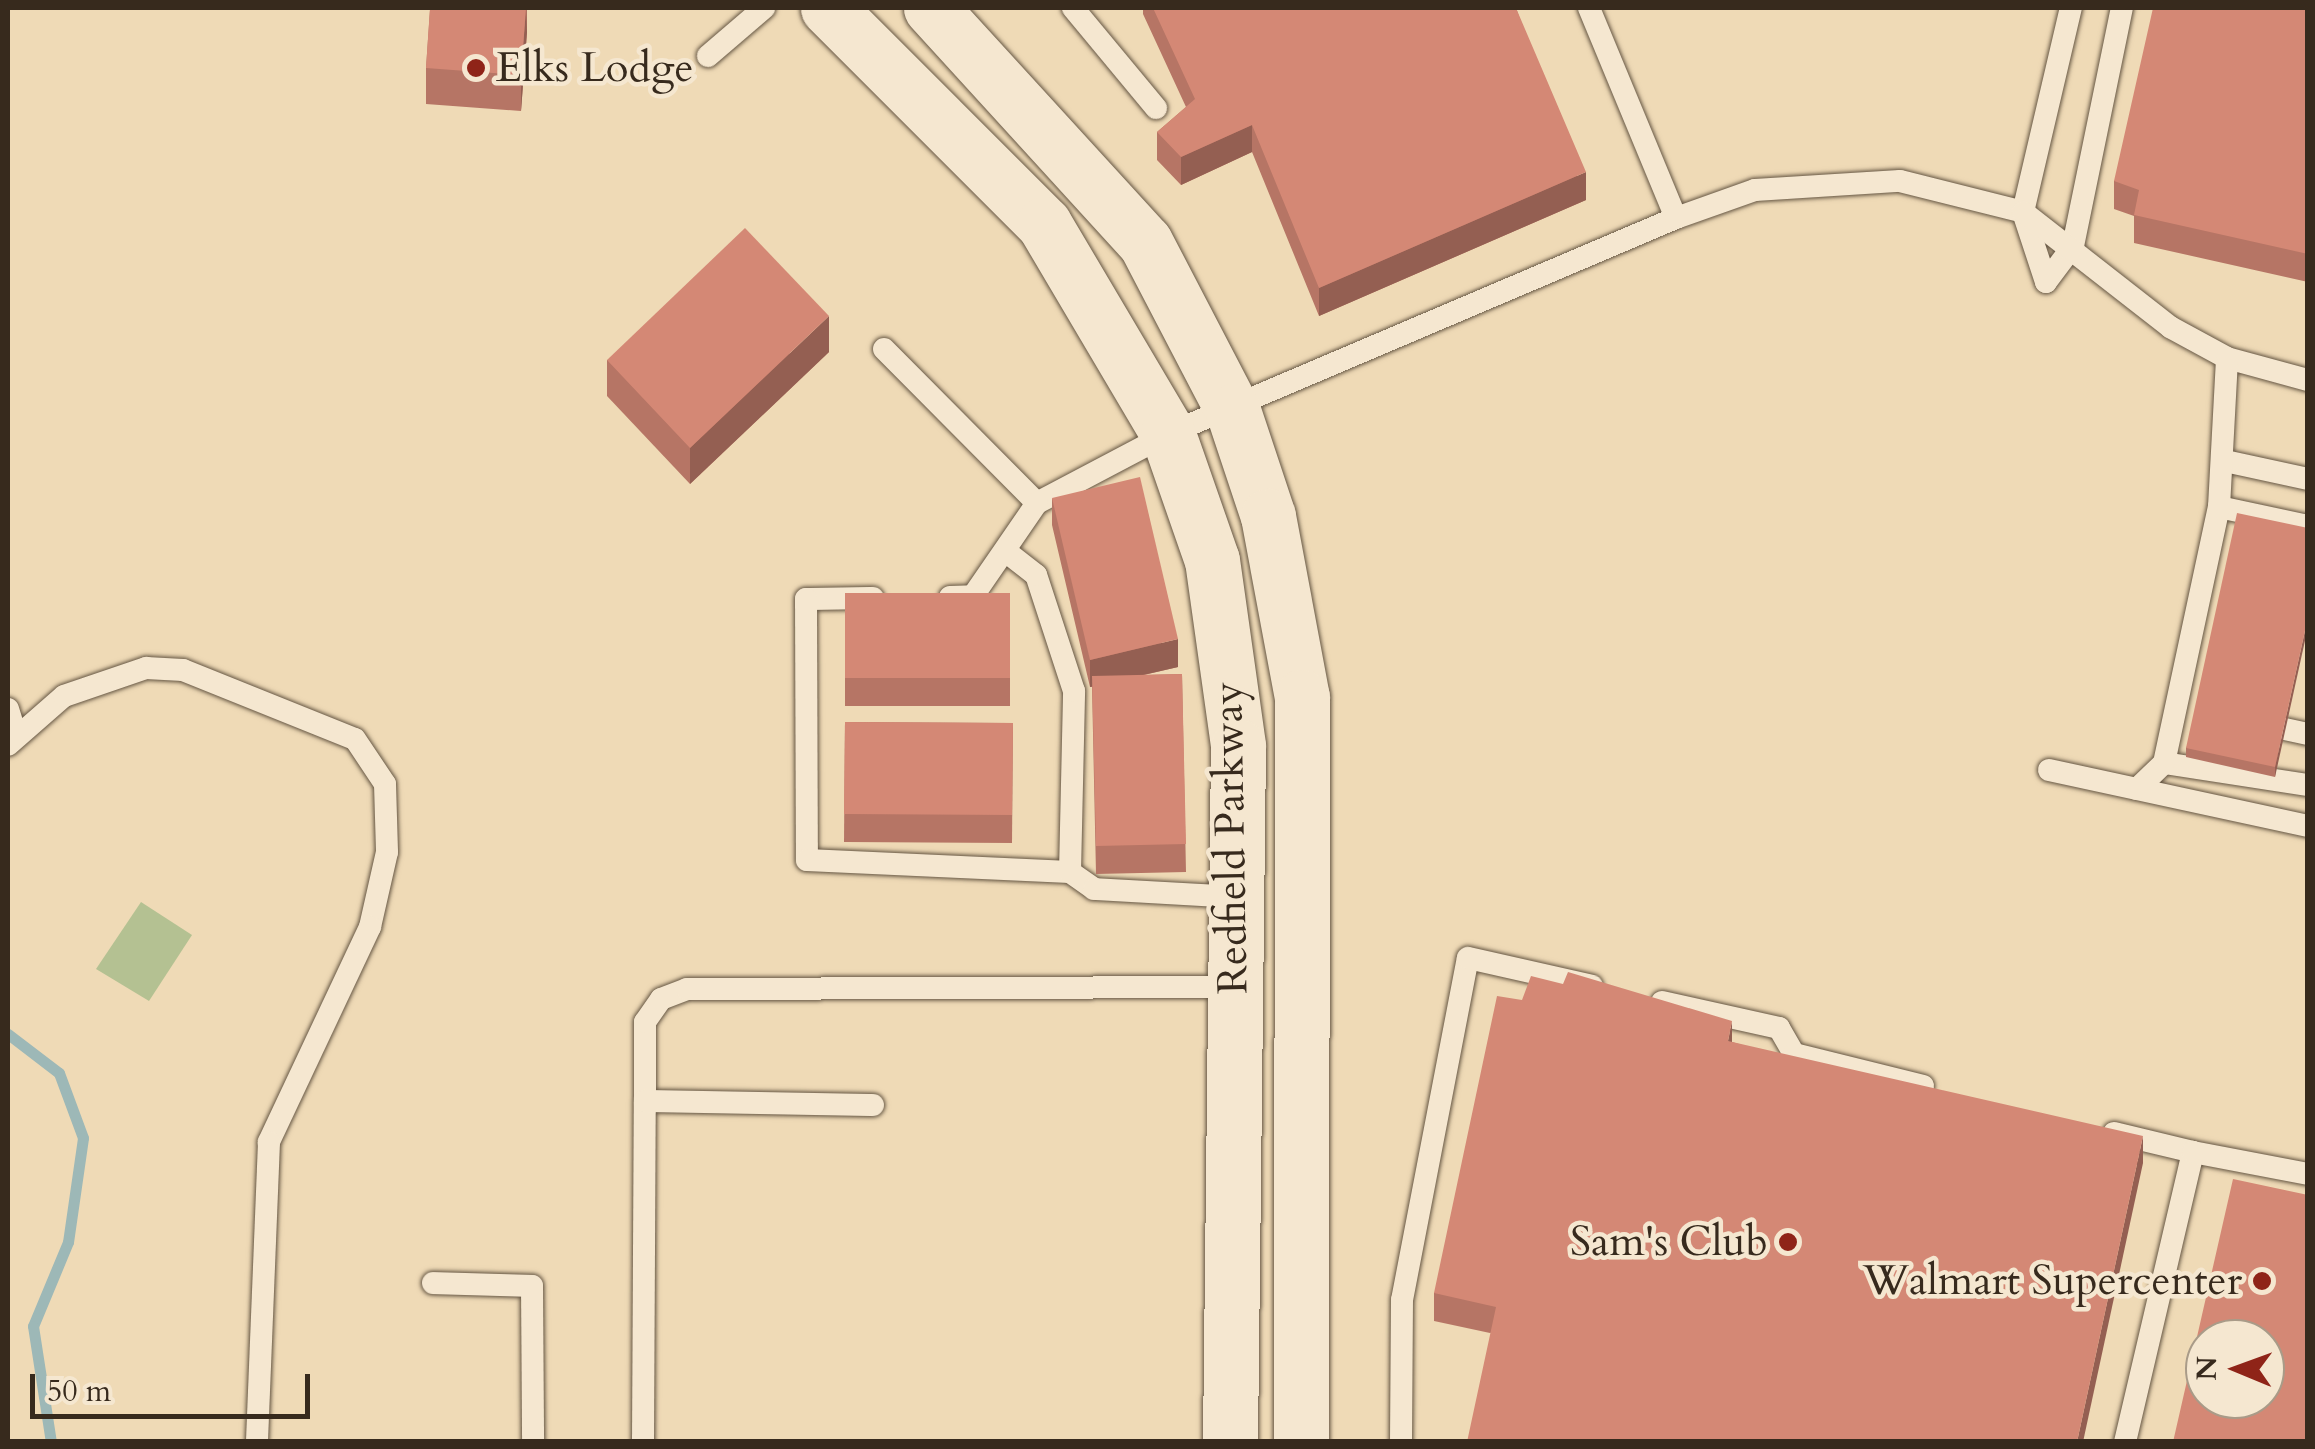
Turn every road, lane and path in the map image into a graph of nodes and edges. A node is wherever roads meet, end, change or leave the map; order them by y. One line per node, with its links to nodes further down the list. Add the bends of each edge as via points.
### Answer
1 (764, 8): 8 (lane)
2 (828, 8): 17 (street, Redfield Parkway, via 1044,224)
3 (931, 8): 16 (street, Redfield Parkway, via 1145,242)
4 (1073, 8): 9 (lane)
5 (1588, 8): 11 (lane)
6 (2071, 8): 10 (lane)
7 (2122, 8): 12 (lane)
8 (708, 56)
9 (1156, 108)
10 (2023, 212): 11 (lane, via 1942,185 1859,180 1756,190); 12 (lane); 12 (lane, via 2046,282)
11 (1676, 218): 16 (lane)
12 (2072, 246): 14 (lane, via 2170,326)
13 (884, 348): 20 (lane)
14 (2227, 358): 15 (lane); 18 (lane)
15 (2308, 380)
16 (1234, 411): 17 (lane); 47 (street, Redfield Parkway, via 1290,599 1302,698)
17 (1168, 434): 20 (lane); 34 (street, Redfield Parkway, via 1212,560 1226,644 1238,746)
18 (2225, 461): 19 (lane); 21 (lane)
19 (2308, 479)
20 (1037, 503): 23 (lane)
21 (2220, 507): 22 (lane); 28 (lane, via 2214,577 2186,708)
22 (2308, 526)
23 (1005, 551): 33 (lane, via 1036,575 1074,691); 33 (lane, via 973,596 806,599 807,860)
24 (8, 710): 27 (lane)
25 (2232, 718): 26 (lane)
26 (2308, 734)
27 (12, 740): 43 (lane, via 64,696 146,668 183,670 356,739 384,784 387,852 370,926 269,1142)
28 (2164, 763): 30 (lane); 31 (lane)
29 (2049, 770): 31 (lane)
30 (2308, 785)
31 (2137, 789): 32 (lane)
32 (2308, 826)
33 (1070, 872): 34 (lane, via 1094,890)
34 (1235, 897): 35 (street, Redfield Parkway)
35 (1234, 986): 37 (lane, via 687,989 661,999 645,1022); 46 (street, Redfield Parkway)
36 (1942, 1090): 48 (lane, via 1794,1054 1779,1028 1468,958 1402,1300)
37 (645, 1101): 38 (lane); 45 (lane)
38 (874, 1105)
39 (2080, 1124): 40 (lane)
40 (2193, 1152): 41 (lane); 49 (lane)
41 (2308, 1174)
42 (433, 1283): 44 (lane, via 532,1286)
43 (257, 1442)
44 (533, 1442)
45 (644, 1442)
46 (1230, 1442)
47 (1301, 1442)
48 (1400, 1442)
49 (2124, 1442)

